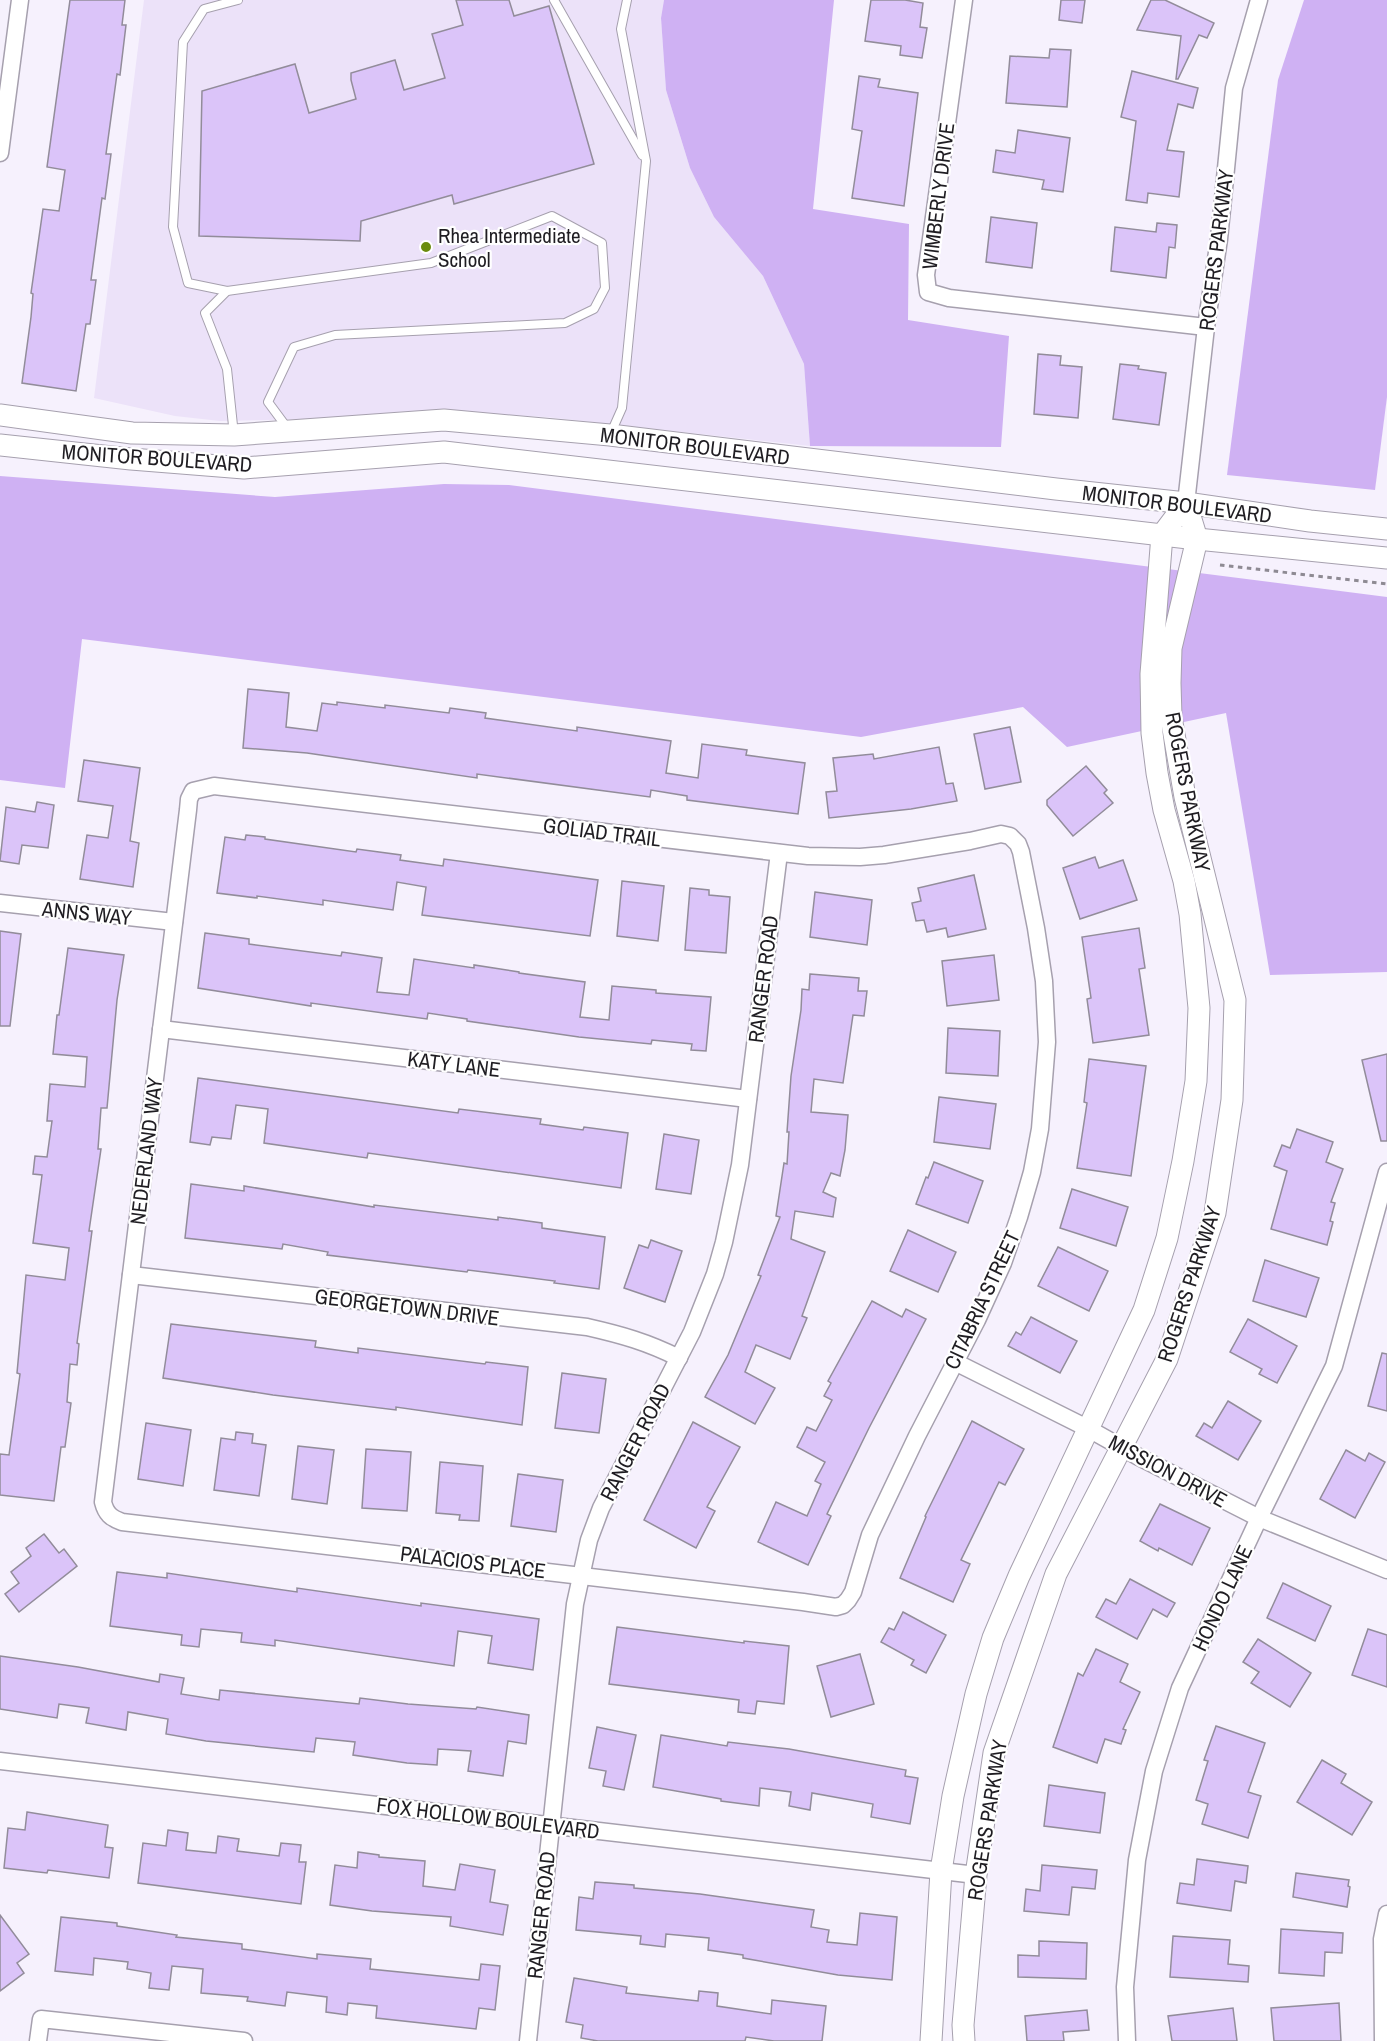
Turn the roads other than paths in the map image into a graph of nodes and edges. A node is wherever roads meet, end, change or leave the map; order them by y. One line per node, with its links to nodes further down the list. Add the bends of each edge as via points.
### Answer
1 (20, 0): 7 (street)
2 (238, 0): 9 (lane, via 204,9 183,42 173,227 188,284)
3 (554, 0): 8 (lane)
4 (627, 0): 8 (lane, via 621,29)
5 (964, 0): 10 (street, WIMBERLY DRIVE, via 926,275 928,292 949,298)
6 (1259, 0): 10 (street, ROGERS PARKWAY, via 1234,88 1220,239)
7 (0, 153)
8 (646, 161): 14 (lane, via 622,408)
9 (227, 291): 12 (lane, via 431,263 552,216 602,243 605,288 594,309 565,323 335,335 294,347 268,402); 13 (lane, via 205,314 227,369)
10 (1206, 327): 16 (street, ROGERS PARKWAY)
11 (0, 415): 13 (street, MONITOR BOULEVARD, via 132,433)
12 (290, 432): 13 (street, MONITOR BOULEVARD); 14 (street, MONITOR BOULEVARD, via 444,420)
13 (234, 435)
14 (610, 435): 16 (street, MONITOR BOULEVARD)
15 (0, 445): 18 (street, MONITOR BOULEVARD, via 244,468 444,452)
16 (1186, 503): 17 (street, MONITOR BOULEVARD); 18 (street); 19 (street, ROGERS PARKWAY)
17 (1387, 530)
18 (1162, 535): 19 (street, MONITOR BOULEVARD); 32 (street, ROGERS PARKWAY, via 1151,674 1152,733 1164,810 1190,914 1199,1008 1196,1081 1177,1197 1157,1271 1144,1310)
19 (1197, 539): 20 (street, MONITOR BOULEVARD); 33 (street, ROGERS PARKWAY, via 1172,648 1171,717 1185,796 1235,999 1232,1100 1215,1213 1167,1359)
20 (1387, 558)
21 (193, 791): 23 (street, GOLIAD TRAIL, via 214,786); 25 (street, NEDERLAND WAY)
22 (1010, 836): 23 (street, GOLIAD TRAIL, via 1000,834 860,857); 31 (street, CITABRIA STREET, via 1021,852 1044,981 1044,1091 1032,1172 1019,1217 1003,1263)
23 (779, 853): 27 (street, RANGER ROAD)
24 (0, 903): 25 (street, ANNS WAY)
25 (174, 922): 26 (street, NEDERLAND WAY)
26 (161, 1029): 27 (street, KATY LANE); 29 (street, NEDERLAND WAY)
27 (748, 1099): 30 (street, RANGER ROAD, via 740,1165 724,1242 703,1306)
28 (1387, 1172): 35 (street, HONDO LANE, via 1334,1366)
29 (131, 1275): 30 (street, GEORGETOWN DRIVE, via 587,1327 648,1343); 34 (street, NEDERLAND WAY, via 103,1502)
30 (679, 1358): 37 (street, RANGER ROAD, via 601,1508)
31 (955, 1362): 32 (street, MISSION DRIVE); 38 (street, CITABRIA STREET, via 870,1535 853,1592)
32 (1087, 1428): 33 (street, MISSION DRIVE); 41 (street, ROGERS PARKWAY, via 1018,1576 985,1663 953,1796)
33 (1121, 1447): 35 (street, MISSION DRIVE); 42 (street, ROGERS PARKWAY, via 1056,1574 994,1753)
34 (106, 1512): 37 (street, PALACIOS PLACE, via 122,1521)
35 (1259, 1518): 36 (street, MISSION DRIVE); 49 (street, HONDO LANE, via 1180,1688 1154,1771 1137,1860 1125,1987)
36 (1387, 1570)
37 (581, 1576): 38 (street, PALACIOS PLACE); 40 (street, RANGER ROAD)
38 (843, 1605)
39 (0, 1761): 40 (street, FOX HOLLOW BOULEVARD)
40 (550, 1826): 41 (street, FOX HOLLOW BOULEVARD); 46 (street, RANGER ROAD)
41 (941, 1871): 42 (street, FOX HOLLOW BOULEVARD); 47 (street, ROGERS PARKWAY)
42 (976, 1875): 48 (street, ROGERS PARKWAY)
43 (1387, 1914): 50 (street, via 1382,1939)
44 (38, 2041): 45 (street, via 41,2019)
45 (244, 2041)
46 (528, 2041)
47 (931, 2041)
48 (964, 2041)
49 (1128, 2041)
50 (1383, 2041)

